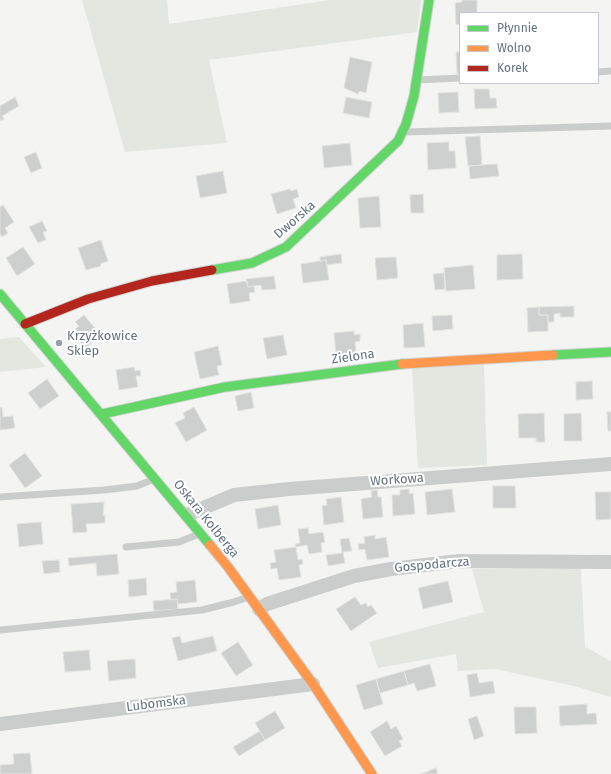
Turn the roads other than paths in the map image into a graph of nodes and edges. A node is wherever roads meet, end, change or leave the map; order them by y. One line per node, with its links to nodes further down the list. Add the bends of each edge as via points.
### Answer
1 (429, 0): 5 (street, Dworska)
2 (611, 71): 3 (lane)
3 (599, 72)
4 (459, 78): 5 (lane)
5 (417, 80): 7 (street, Dworska)
6 (611, 126): 7 (lane)
7 (402, 132): 9 (street, Dworska, via 398,141 286,247 252,263 152,281 88,299)
8 (0, 294): 9 (street, Oskara Kolberga)
9 (25, 324): 11 (street, Oskara Kolberga)
10 (611, 352): 11 (street, Zielona, via 391,365 225,387)
11 (102, 414): 13 (street, Oskara Kolberga)
12 (611, 464): 15 (street, Workowa, via 234,495)
13 (156, 478): 14 (lane, via 137,486); 15 (street, Oskara Kolberga)
14 (0, 497)
15 (187, 515): 16 (street, Oskara Kolberga)
16 (201, 533): 17 (lane, via 179,542); 19 (street, Oskara Kolberga)
17 (126, 547)
18 (611, 562): 20 (street, Gospodarcza, via 459,561 391,569 354,576)
19 (250, 596): 20 (street, Oskara Kolberga); 21 (lane, via 202,610)
20 (259, 608): 22 (street, Oskara Kolberga)
21 (0, 630)
22 (313, 684): 23 (street, Lubomska); 24 (street, Oskara Kolberga)
23 (0, 724)
24 (372, 774)

